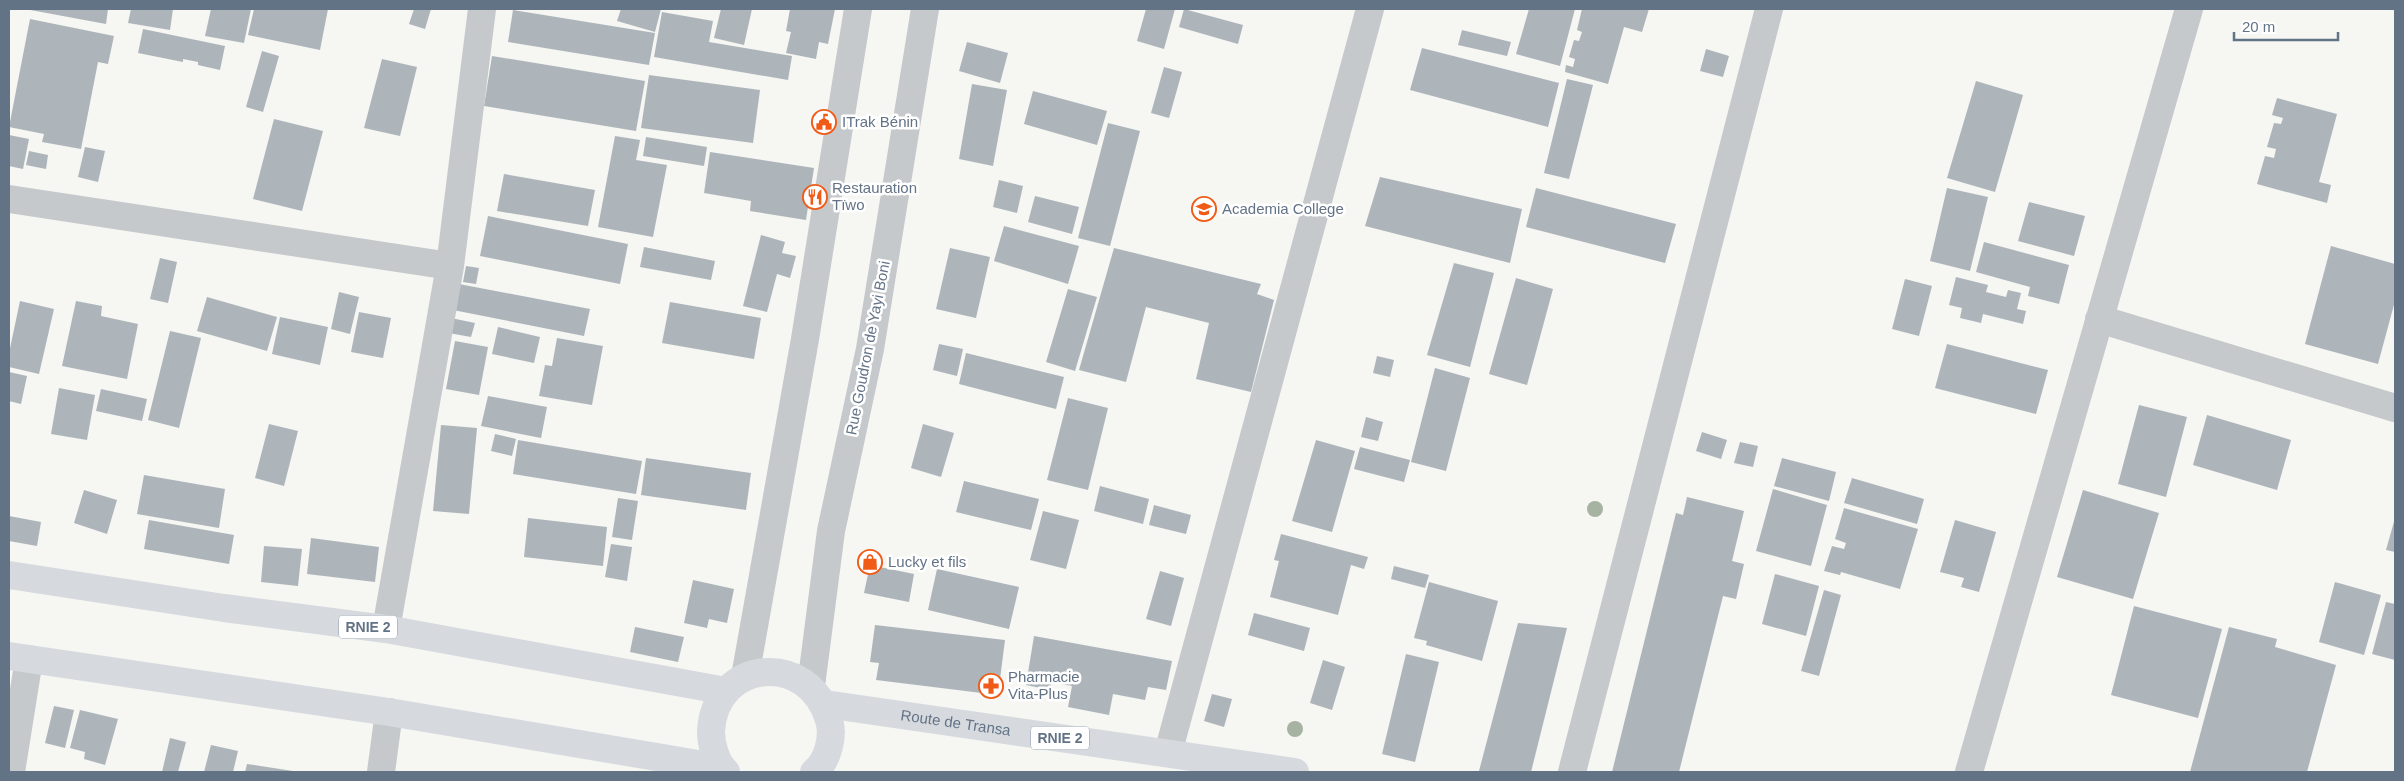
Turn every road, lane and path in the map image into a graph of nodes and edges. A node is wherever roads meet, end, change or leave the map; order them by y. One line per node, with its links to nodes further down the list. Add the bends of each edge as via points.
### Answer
1 (482, 9): 8 (street)
2 (858, 9): 14 (street, via 802,358)
3 (925, 9): 15 (street, Rue Goudron de Yayi Boni, via 870,348 831,531)
4 (1370, 9): 17 (street)
5 (1769, 9): 23 (street)
6 (2189, 9): 9 (street)
7 (9, 199): 8 (street)
8 (450, 266): 12 (street)
9 (2099, 319): 10 (street); 24 (street)
10 (2395, 408)
11 (9, 575): 12 (main road, RNIE 2)
12 (386, 629): 14 (main road, RNIE 2)
13 (19, 657): 16 (main road); 20 (street)
14 (735, 684): 15 (main road, RNIE 2, via 767,671 790,675); 18 (main road, via 712,716 711,743)
15 (818, 695): 17 (main road, Route de Transa / RNIE 2); 19 (main road, via 831,726)
16 (389, 712): 18 (main road); 21 (street)
17 (1168, 753): 22 (main road, Route de Transa / RNIE 2)
18 (724, 770)
19 (823, 771)
20 (11, 772)
21 (381, 772)
22 (1295, 772)
23 (1572, 772)
24 (1969, 772)

